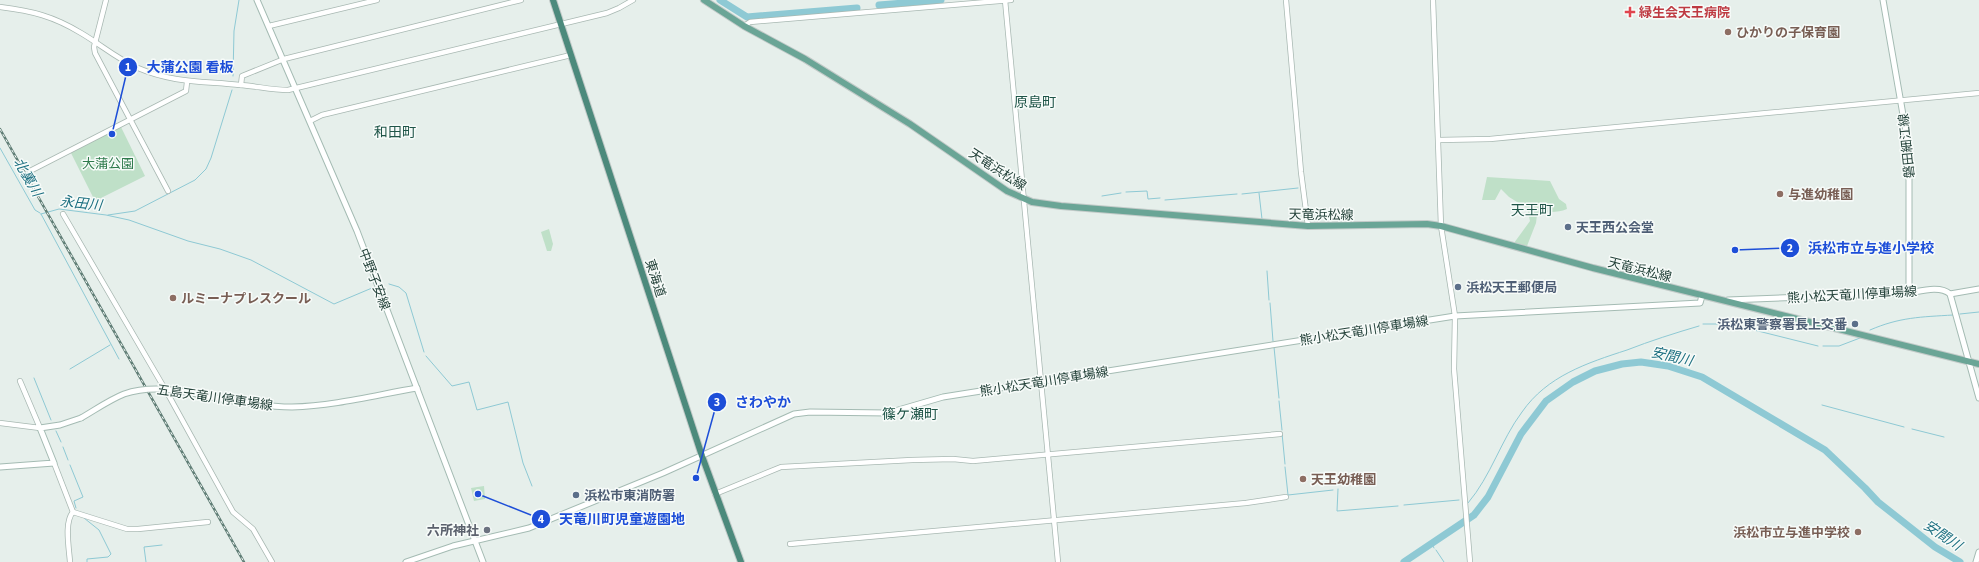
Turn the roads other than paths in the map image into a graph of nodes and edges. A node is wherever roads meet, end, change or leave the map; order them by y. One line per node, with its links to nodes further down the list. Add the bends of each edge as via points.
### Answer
1 (106, 0): 17 (street)
2 (257, 0): 15 (main road, 中野子安線)
3 (377, 0): 15 (street)
4 (521, 0): 19 (street)
5 (553, 0): 14 (highway, 東海道)
6 (633, 0): 14 (street, via 612,11)
7 (704, 0): 16 (main road, 天竜浜松線)
8 (1005, 0): 9 (street); 16 (street, via 750,22); 30 (street)
9 (1011, 0)
10 (1286, 0): 32 (street)
11 (1433, 0): 27 (street)
12 (1883, 0): 24 (main road, 磐田細江線)
13 (0, 7): 17 (street, via 40,13)
14 (562, 24): 18 (highway, 東海道); 22 (street)
15 (269, 26): 19 (main road, 中野子安線)
16 (744, 26): 30 (main road, 天竜浜松線, via 910,124 991,181)
17 (95, 43): 20 (street, via 136,67); 25 (street, via 95,53)
18 (571, 55): 26 (street, via 322,115); 50 (highway, 東海道)
19 (284, 59): 21 (street, via 242,76); 22 (main road, 中野子安線)
20 (187, 82): 21 (street); 25 (street, via 186,91)
21 (241, 85): 22 (street)
22 (296, 90): 26 (main road, 中野子安線)
23 (1979, 93): 24 (street)
24 (1901, 100): 27 (street, via 1490,138); 35 (main road, 磐田細江線, via 1909,162)
25 (130, 120): 28 (street); 29 (street)
26 (310, 121): 44 (main road, 中野子安線)
27 (1439, 140): 33 (street)
28 (30, 171)
29 (168, 191)
30 (1024, 199): 32 (main road, 天竜浜松線, via 1062,206); 43 (street)
31 (63, 214): 62 (street, via 233,512 253,529)
32 (1308, 226): 33 (main road, 天竜浜松線)
33 (1441, 226): 37 (main road, 天竜浜松線); 39 (street)
34 (1979, 289): 36 (main road, 熊小松天竜川停車場線)
35 (1909, 293): 36 (main road, 熊小松天竜川停車場線, via 1940,289); 38 (main road, 熊小松天竜川停車場線)
36 (1950, 294): 40 (main road)
37 (1702, 296): 38 (main road, 天竜浜松線); 39 (main road, 熊小松天竜川停車場線, via 1700,303)
38 (1722, 301): 40 (main road, 天竜浜松線)
39 (1455, 316): 43 (main road, 熊小松天竜川停車場線); 67 (street, via 1454,369)
40 (1969, 363): 41 (main road, 天竜浜松線); 45 (main road)
41 (1979, 364)
42 (20, 381): 47 (street)
43 (1041, 381): 49 (street); 50 (main road, 熊小松天竜川停車場線, via 943,397 888,413 801,412)
44 (417, 388): 47 (main road, 五島天竜川停車場線, bridge, via 294,407 259,405 148,388 123,395 81,418); 58 (main road, 中野子安線)
45 (1979, 398)
46 (0, 423): 47 (street)
47 (40, 428): 51 (main road)
48 (1280, 434): 49 (street)
49 (1049, 455): 53 (street, via 973,461 912,460 781,467); 56 (street)
50 (702, 456): 53 (highway, 東海道); 58 (main road, 熊小松天竜川停車場線, via 529,528)
51 (54, 462): 52 (main road); 55 (street)
52 (0, 467)
53 (715, 494): 65 (highway, 東海道)
54 (1286, 497): 56 (street)
55 (73, 512): 57 (street, via 127,529); 61 (street, via 69,527)
56 (1055, 520): 59 (street); 66 (street)
57 (208, 522)
58 (476, 540): 63 (main road, 熊小松天竜川停車場線); 64 (main road, 中野子安線)
59 (790, 544)
60 (1979, 552): 68 (main road)
61 (70, 562)
62 (272, 562)
63 (406, 562)
64 (483, 562)
65 (741, 562)
66 (1058, 562)
67 (1470, 562)
68 (1976, 562)

